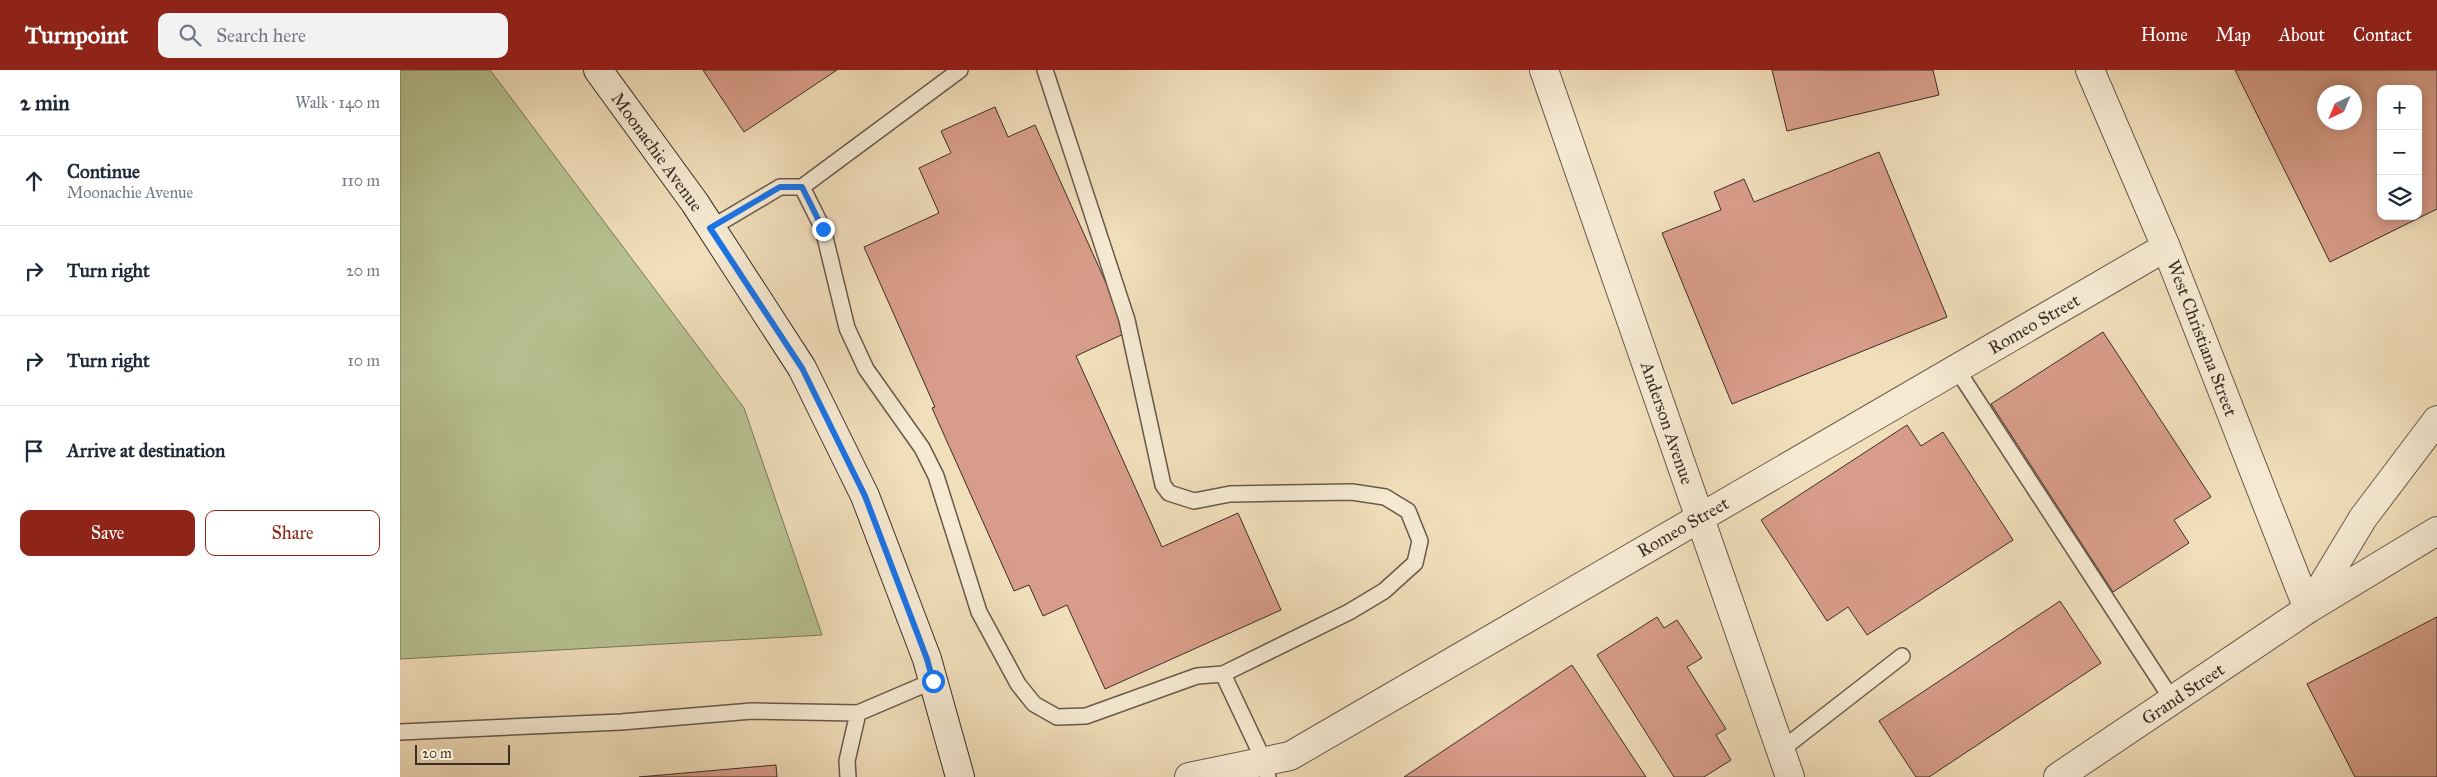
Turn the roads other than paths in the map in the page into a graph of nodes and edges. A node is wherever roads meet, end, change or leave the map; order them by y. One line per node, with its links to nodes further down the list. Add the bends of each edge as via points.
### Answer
1 (598, 70): 7 (street, Moonachie Avenue)
2 (960, 70): 6 (lane)
3 (1046, 70): 15 (lane, via 1127,320 1163,484 1169,493 1194,501 1239,494 1352,492 1385,497 1408,511 1420,541 1415,563 1384,591 1349,612)
4 (1544, 70): 11 (street, Anderson Avenue)
5 (2090, 70): 8 (street, West Christiana Street)
6 (802, 187): 7 (lane, via 780,187); 15 (lane, via 823,229 847,328 866,369 922,448 936,476 979,612 1018,684 1034,704 1057,717 1086,716 1197,676)
7 (710, 228): 16 (street, Moonachie Avenue, via 802,368 865,496)
8 (2166, 247): 9 (street, Romeo Street); 13 (street, West Christiana Street)
9 (1956, 368): 11 (street, Romeo Street); 17 (lane)
10 (2437, 420): 13 (street, Grand Street, via 2363,518)
11 (1700, 517): 20 (street, Anderson Avenue); 21 (street, Romeo Street)
12 (2437, 531): 13 (street, Grand Street)
13 (2308, 609): 17 (street, Grand Street)
14 (1902, 656): 20 (lane)
15 (1223, 674): 21 (lane)
16 (933, 681): 18 (lane); 23 (street, Moonachie Avenue)
17 (2174, 701): 26 (street, Grand Street)
18 (858, 713): 19 (lane, via 752,711 621,722); 22 (lane, via 847,761)
19 (400, 732)
20 (1781, 750): 25 (street, Anderson Avenue)
21 (1266, 769): 24 (street, Romeo Street)
22 (848, 777)
23 (960, 777)
24 (1189, 777)
25 (1790, 777)
26 (2058, 777)

